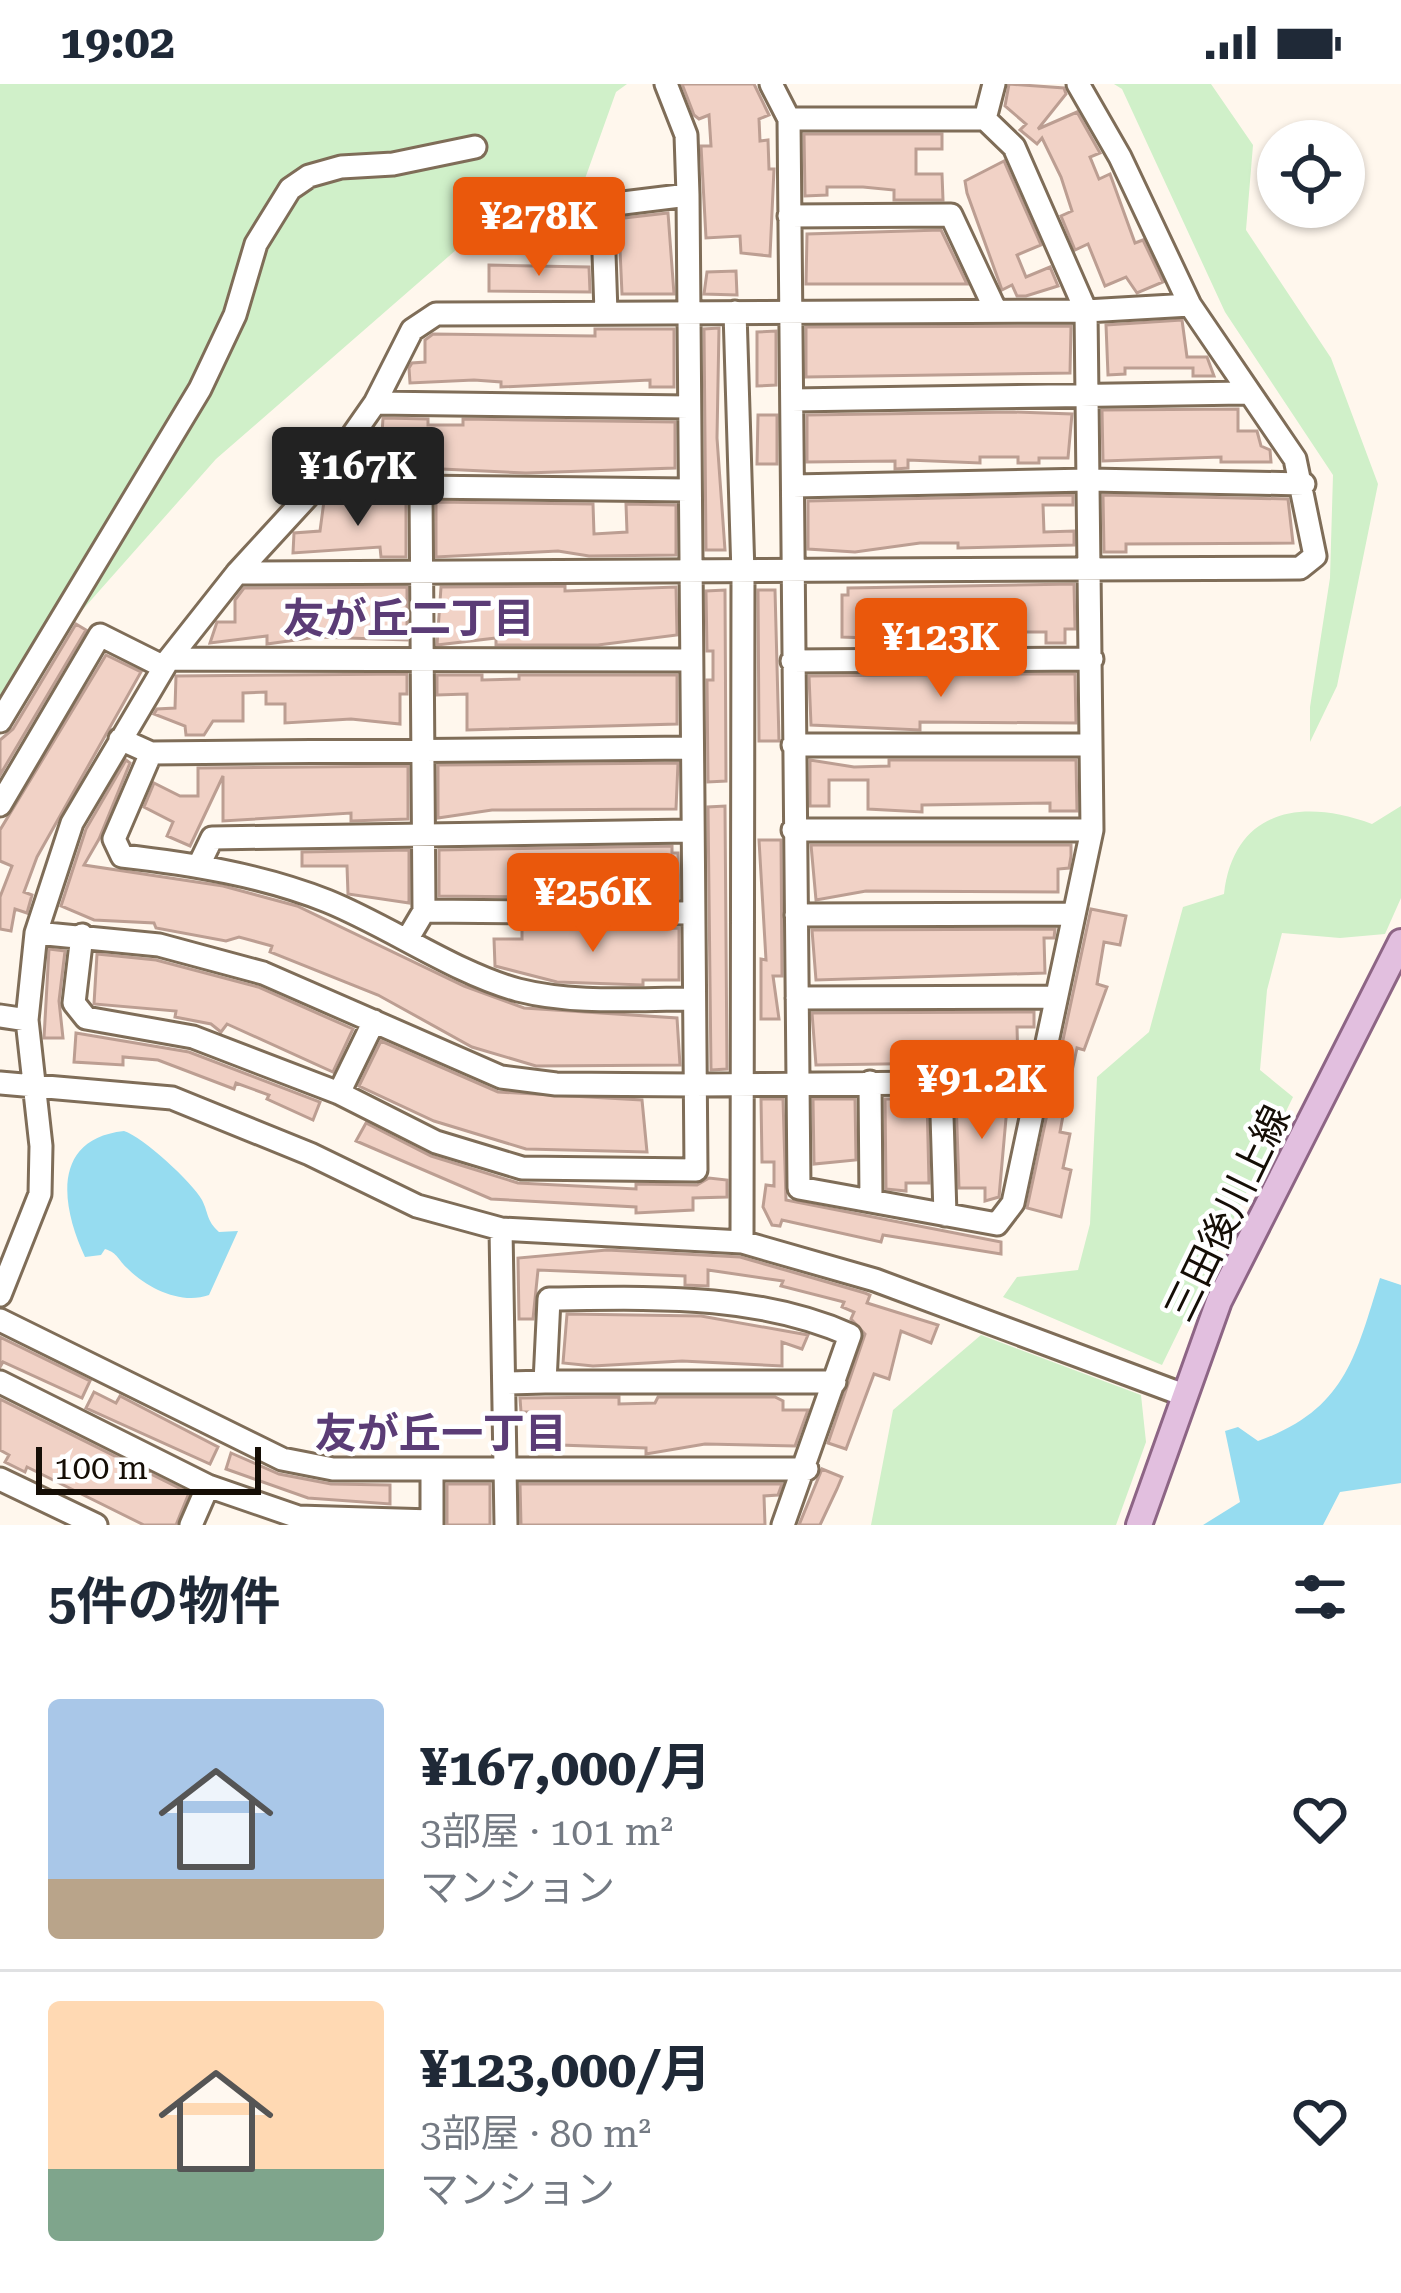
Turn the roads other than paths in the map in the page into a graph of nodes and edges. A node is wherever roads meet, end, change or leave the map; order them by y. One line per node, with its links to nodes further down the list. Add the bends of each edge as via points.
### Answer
1 (666, 84): 8 (street, via 686,135)
2 (771, 84): 5 (street)
3 (994, 84): 6 (street)
4 (1078, 84): 10 (street)
5 (789, 119): 6 (street); 9 (street)
6 (986, 119): 13 (street, via 1014,147)
7 (475, 147): 39 (street, via 341,167 290,190 256,244 235,315 200,388)
8 (688, 195): 14 (street); 16 (street, via 615,204 602,224)
9 (789, 215): 11 (street, via 951,215); 12 (street)
10 (1190, 305): 13 (street); 17 (street)
11 (995, 309): 12 (street); 13 (street)
12 (790, 310): 15 (street); 19 (street)
13 (1086, 311): 18 (street)
14 (689, 312): 15 (street); 16 (street); 21 (street)
15 (735, 312): 32 (street)
16 (605, 314): 20 (street, via 436,314 412,330)
17 (1246, 393): 18 (street); 23 (street)
18 (1088, 394): 19 (street); 22 (street)
19 (793, 400): 25 (street)
20 (375, 403): 21 (street); 24 (street)
21 (688, 406): 27 (street)
22 (1089, 480): 23 (street); 25 (street); 28 (street)
23 (1304, 484): 28 (street, via 1315,556 1300,568)
24 (317, 486): 26 (street); 29 (street)
25 (793, 486): 30 (street)
26 (421, 490): 27 (street); 33 (street)
27 (688, 490): 31 (street)
28 (1091, 568): 30 (street); 34 (street)
29 (237, 573): 33 (street); 38 (street)
30 (794, 573): 32 (street); 37 (street)
31 (689, 574): 32 (street); 33 (street); 36 (street)
32 (742, 574): 70 (street)
33 (421, 575): 35 (street)
34 (1092, 659): 37 (street); 42 (street)
35 (423, 660): 36 (street); 38 (street); 44 (street)
36 (691, 660): 43 (street)
37 (792, 661): 41 (street)
38 (166, 663): 40 (street); 46 (street, via 100,634)
39 (0, 721)
40 (120, 739): 45 (street); 56 (street, via 65,839)
41 (793, 745): 42 (street); 47 (street)
42 (1091, 745): 48 (street)
43 (691, 748): 44 (street); 49 (street)
44 (424, 750): 45 (street); 50 (street)
45 (152, 753): 51 (street, via 114,839 122,856)
46 (0, 805)
47 (794, 830): 48 (street); 55 (street)
48 (1092, 830): 54 (street)
49 (690, 831): 50 (street); 53 (street)
50 (424, 833): 51 (street, via 212,838); 52 (street)
51 (200, 865): 58 (street, via 326,901)
52 (424, 911): 53 (street); 58 (street)
53 (691, 913): 62 (street)
54 (1072, 914): 55 (street); 60 (street)
55 (796, 915): 61 (street)
56 (36, 933): 57 (street); 64 (street)
57 (82, 935): 65 (street, via 159,945 263,973); 74 (street, via 74,1003 86,1018 193,1036)
58 (408, 938): 62 (street, via 550,998)
59 (1401, 942): 85 (main road, 三田後川上線, via 1219,1300)
60 (1055, 997): 61 (street); 69 (street)
61 (797, 998): 66 (street)
62 (691, 999): 72 (street)
63 (0, 1016): 64 (street)
64 (27, 1020): 73 (street)
65 (374, 1021): 72 (street, via 501,1077); 74 (street)
66 (798, 1082): 67 (street); 70 (street); 75 (street, via 799,1188)
67 (870, 1082): 68 (street); 75 (street)
68 (941, 1082): 69 (street); 76 (street)
69 (1036, 1082): 76 (street, via 1005,1220)
70 (745, 1083): 72 (street); 78 (street)
71 (0, 1084): 73 (street)
72 (694, 1085): 74 (street, via 696,1170 522,1168 436,1142)
73 (35, 1087): 77 (street, via 141,1093 207,1108 417,1206); 79 (street, via 40,1194)
74 (339, 1094)
75 (871, 1200): 76 (street)
76 (945, 1215)
77 (501, 1229): 78 (street); 84 (street)
78 (742, 1242): 85 (street, via 875,1280)
79 (0, 1294)
80 (0, 1320): 87 (street, via 282,1460)
81 (0, 1382): 90 (street)
82 (545, 1382): 83 (street); 83 (street, via 549,1299 593,1298 689,1299 808,1317 850,1335); 84 (street)
83 (835, 1382): 86 (street)
84 (505, 1383): 88 (street)
85 (1184, 1395): 96 (main road, 三田後川上線)
86 (807, 1469): 88 (street); 95 (street)
87 (432, 1470): 88 (street); 91 (street)
88 (506, 1470): 94 (street)
89 (0, 1479): 92 (street)
90 (208, 1486): 91 (street, via 298,1517); 93 (street)
91 (432, 1523)
92 (96, 1525)
93 (191, 1525)
94 (506, 1525)
95 (783, 1525)
96 (1139, 1525)

